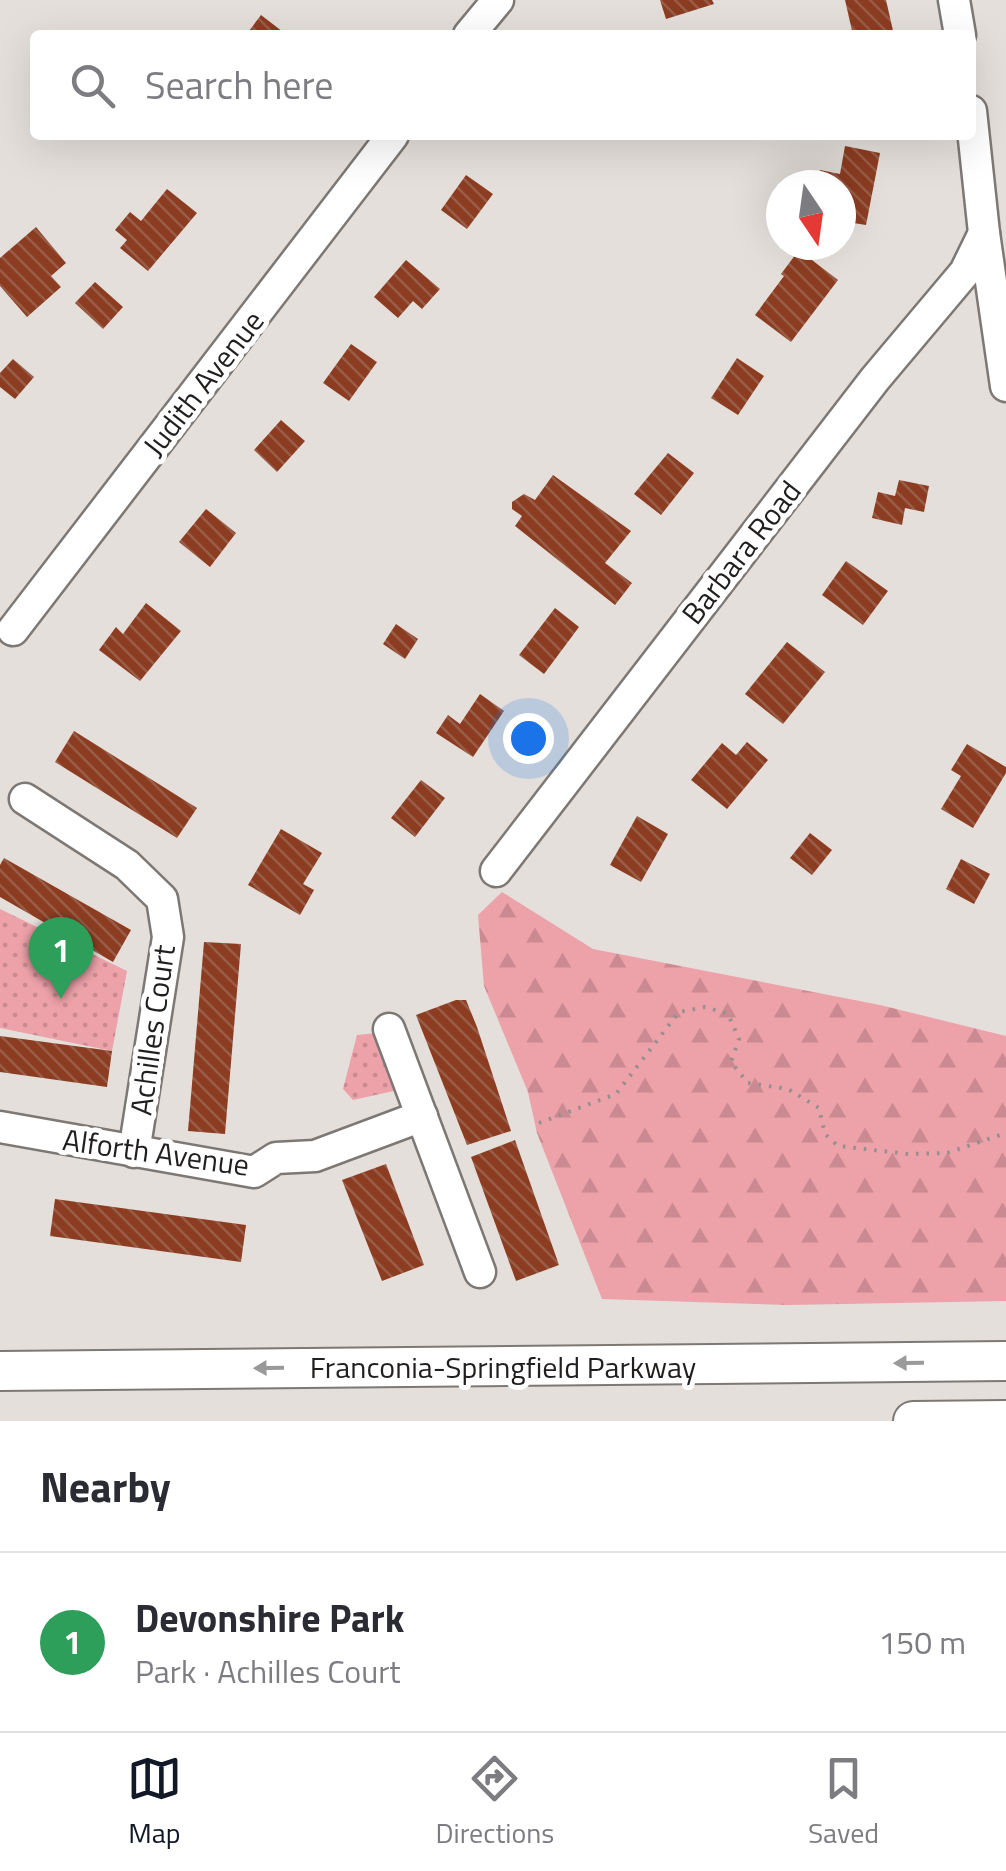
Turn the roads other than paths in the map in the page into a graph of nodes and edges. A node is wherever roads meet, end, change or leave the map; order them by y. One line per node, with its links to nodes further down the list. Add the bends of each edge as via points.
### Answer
1 (498, 0): 3 (street)
2 (954, 0): 4 (street)
3 (473, 30)
4 (959, 30)
5 (389, 140): 9 (street, Judith Avenue)
6 (974, 140): 7 (street)
7 (984, 233): 8 (street); 11 (street, Barbara Road, via 965,272)
8 (1006, 386)
9 (13, 630)
10 (25, 799): 15 (street, Achilles Court, via 127,864 162,899 168,937)
11 (496, 871)
12 (389, 1029): 13 (street)
13 (422, 1116): 15 (street, Alforth Avenue, via 315,1156 276,1158 254,1172); 16 (street)
14 (0, 1127): 15 (street, Alforth Avenue)
15 (134, 1152)
16 (480, 1272)
17 (1006, 1362): 18 (main road, Franconia-Springfield Parkway, one-way to 18)
18 (0, 1371)
19 (1006, 1420): 20 (main road)
20 (912, 1421)

